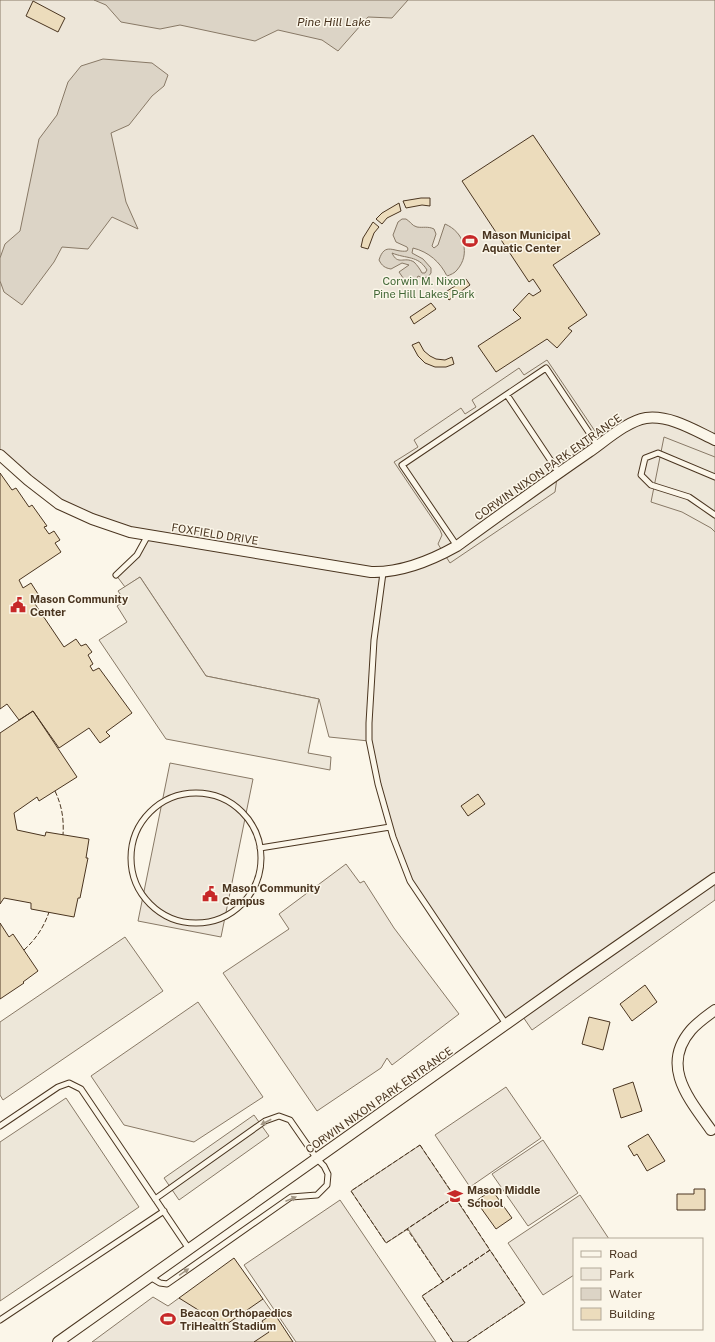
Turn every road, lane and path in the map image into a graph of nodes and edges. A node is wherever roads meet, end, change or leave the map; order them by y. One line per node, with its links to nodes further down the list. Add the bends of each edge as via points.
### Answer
1 (507, 395): 3 (lane, via 546,368); 5 (lane); 9 (lane, via 402,465)
2 (715, 440): 3 (street, CORWIN NIXON PARK ENTRANCE, via 676,423 654,418 638,420)
3 (598, 446): 5 (street, CORWIN NIXON PARK ENTRANCE)
4 (0, 455): 8 (street, FOXFIELD DRIVE, via 59,504 92,519 130,532)
5 (559, 473): 9 (street, CORWIN NIXON PARK ENTRANCE)
6 (715, 477): 7 (lane, via 658,453 645,458 641,475 651,485 689,497)
7 (715, 515)
8 (148, 535): 11 (street, FOXFIELD DRIVE); 12 (lane, via 137,555)
9 (457, 546): 10 (street, CORWIN NIXON PARK ENTRANCE)
10 (444, 553): 11 (street, FOXFIELD DRIVE, via 402,569)
11 (383, 573): 13 (lane, via 374,640 369,740)
12 (116, 575)
13 (390, 827): 14 (lane); 17 (lane, via 410,881)
14 (260, 848): 14 (lane, via 254,828 242,811 225,799 205,794 184,794 164,801 148,814 137,832 131,852 133,873 140,891 153,906 169,917 189,922 208,922 227,915 243,903 254,887 260,868)
15 (715, 878): 17 (street, CORWIN NIXON PARK ENTRANCE)
16 (715, 1010): 19 (street, via 686,1036 678,1060 682,1086)
17 (506, 1024): 20 (street, CORWIN NIXON PARK ENTRANCE)
18 (1, 1124): 21 (lane, via 58,1087 69,1083 81,1090)
19 (711, 1130)
20 (317, 1159): 21 (lane, one-way to 21, via 290,1120 279,1116 265,1121); 23 (street, CORWIN NIXON PARK ENTRANCE); 24 (lane, one-way to 20, via 167,1284 291,1197 317,1195 327,1185 328,1174)
21 (155, 1198): 22 (lane)
22 (164, 1211): 23 (lane); 25 (lane)
23 (190, 1249): 24 (street, CORWIN NIXON PARK ENTRANCE)
24 (150, 1277): 26 (street, CORWIN NIXON PARK ENTRANCE)
25 (0, 1320)
26 (58, 1342)

